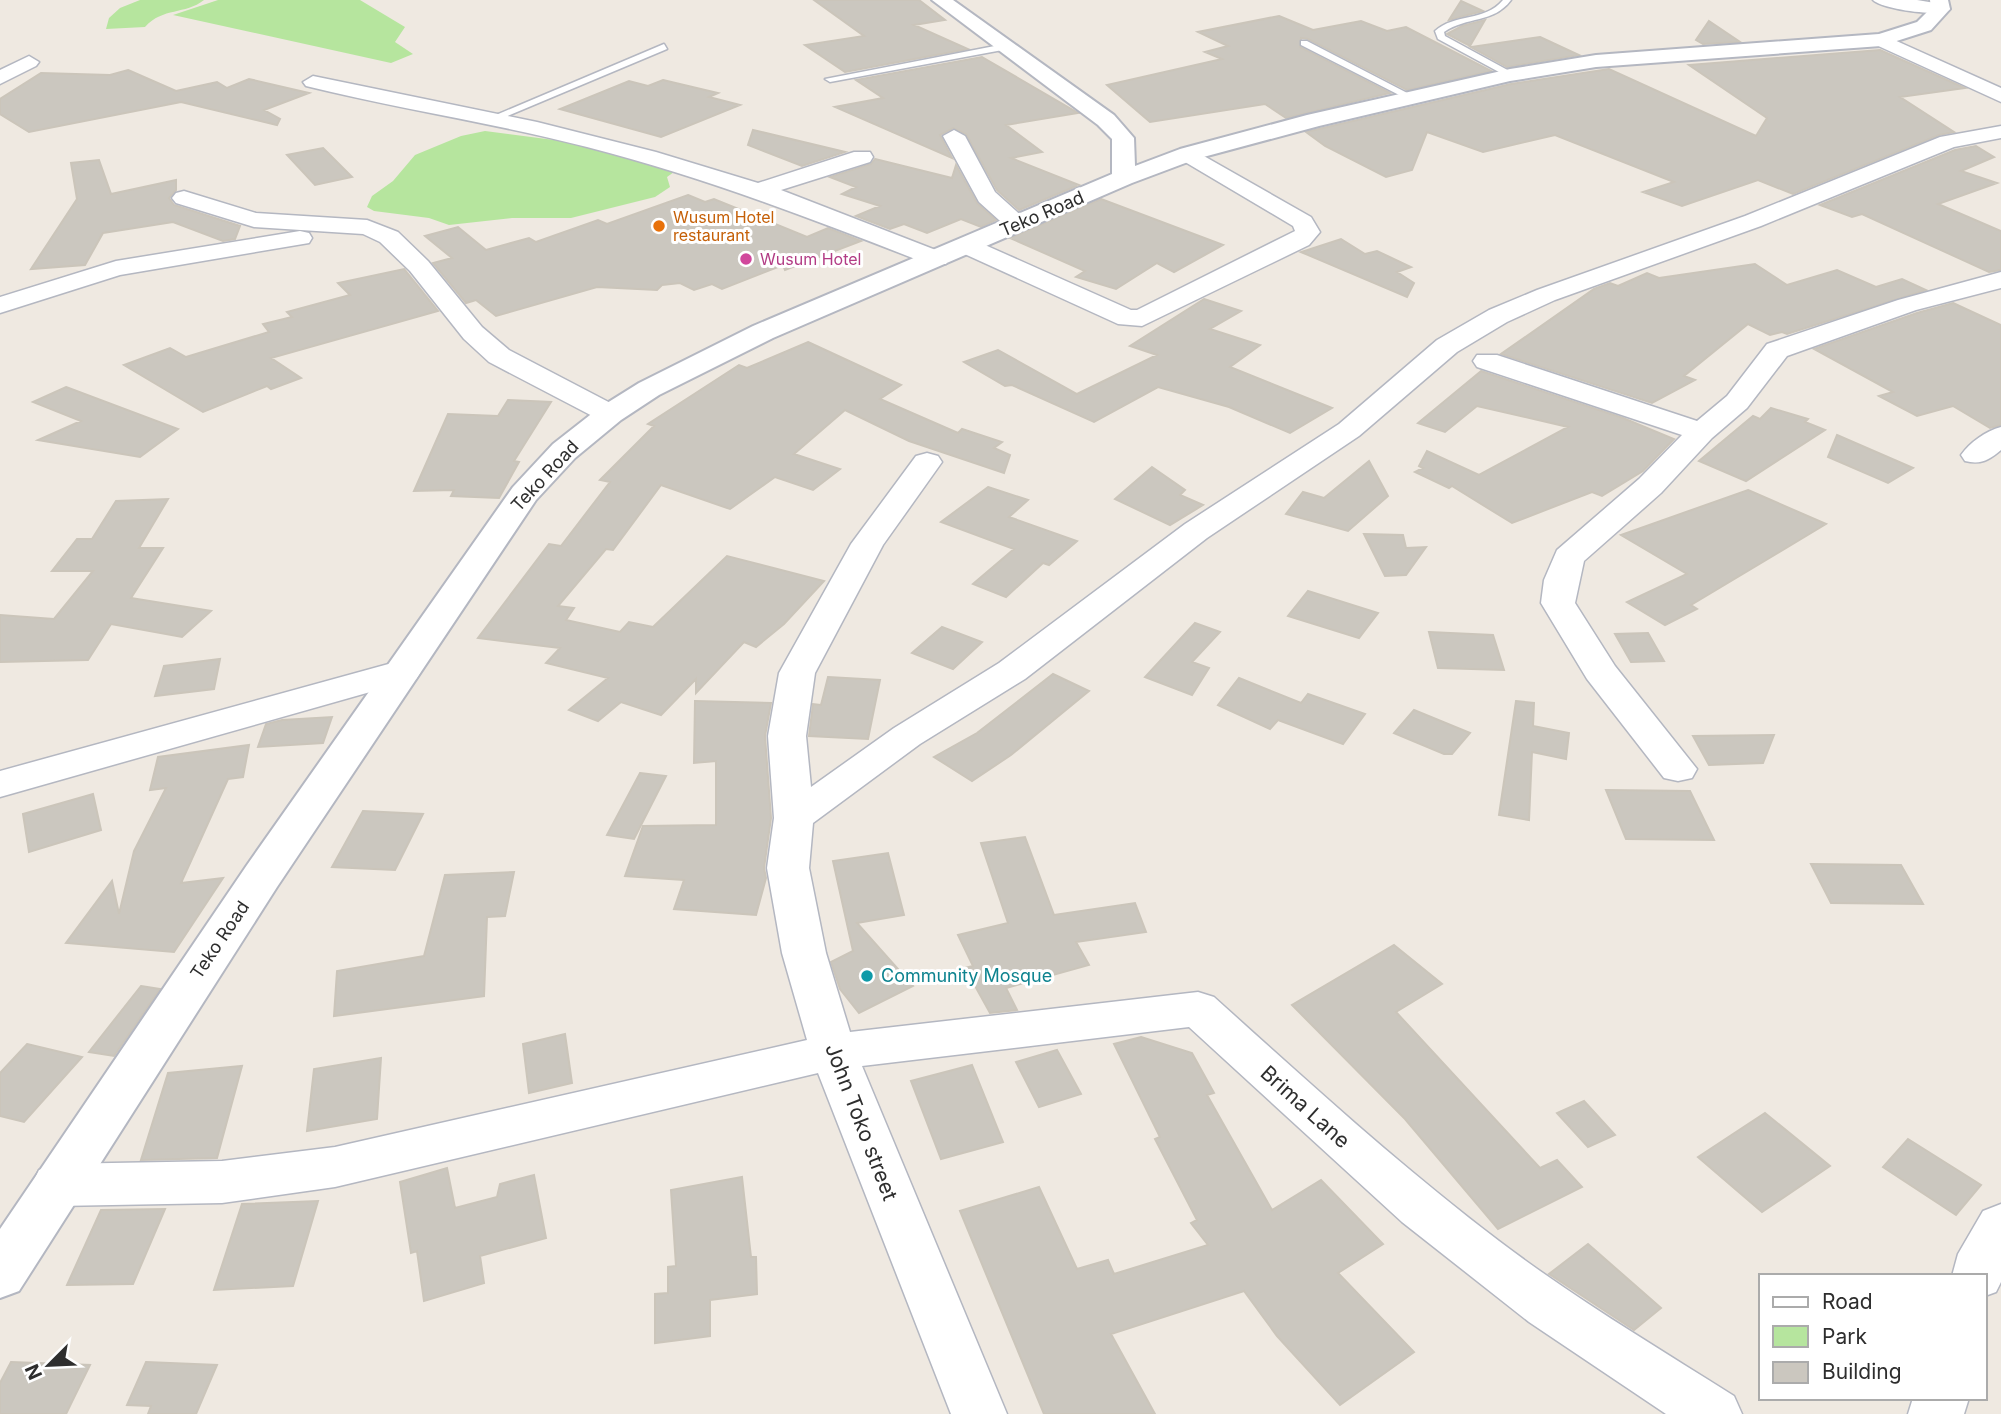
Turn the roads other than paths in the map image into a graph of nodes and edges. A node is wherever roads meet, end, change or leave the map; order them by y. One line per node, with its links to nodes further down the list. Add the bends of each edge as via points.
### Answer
1 (942, 0): 8 (street)
2 (1507, 0): 10 (lane, via 1489,17 1447,24 1439,31 1441,37)
3 (1882, 0): 4 (street)
4 (1940, 5): 5 (street, Teko Road, via 1924,26)
5 (1881, 40): 10 (street, Teko Road, via 1596,61); 15 (street)
6 (1304, 43): 14 (lane)
7 (664, 47): 16 (lane)
8 (1005, 47): 12 (lane); 21 (street, via 1106,120 1122,138)
9 (29, 62): 11 (street)
10 (1510, 75): 14 (street, Teko Road)
11 (0, 78)
12 (830, 79)
13 (313, 82): 16 (street)
14 (1408, 96): 19 (street, Teko Road)
15 (2001, 96)
16 (494, 118): 22 (street, via 625,150)
17 (2001, 132): 38 (street, via 1948,142 1498,316 1447,346 1349,430 1196,531 1013,671 907,736)
18 (954, 136): 24 (street, via 1001,216)
19 (1188, 155): 21 (street, Teko Road); 26 (street, via 1303,222 1308,232 1158,312 1135,318)
20 (862, 157): 22 (street)
21 (1124, 178): 24 (street, Teko Road)
22 (758, 190): 26 (street)
23 (184, 198): 25 (street, via 254,220)
24 (1017, 224): 26 (street, Teko Road)
25 (367, 227): 28 (street, via 116,268); 30 (street, via 403,249 445,303 499,356)
26 (952, 252): 30 (street, Teko Road, via 763,332 649,388)
27 (2001, 280): 31 (street, via 1907,305 1777,350 1738,402)
28 (0, 305)
29 (1487, 361): 31 (street)
30 (610, 414): 35 (street, Teko Road, via 564,451 524,494)
31 (1702, 432): 36 (street, via 1650,486 1569,557 1558,603 1601,671)
32 (2001, 436): 33 (street)
33 (1976, 455)
34 (927, 462): 38 (street, John Toko street, via 867,544 797,673 787,736)
35 (402, 671): 37 (street); 40 (street, Teko Road)
36 (1678, 769)
37 (0, 784)
38 (794, 818): 39 (street, John Toko street, via 788,869 804,953)
39 (833, 1052): 40 (street, Brima Lane, via 335,1167 222,1182); 44 (street, John Toko street); 45 (street, Brima Lane, via 1198,1009 1454,1236 1611,1348)
40 (57, 1185): 42 (street, Teko Road)
41 (2001, 1226): 43 (street, via 1984,1254)
42 (0, 1273)
43 (1979, 1274)
44 (979, 1414)
45 (1714, 1414)

